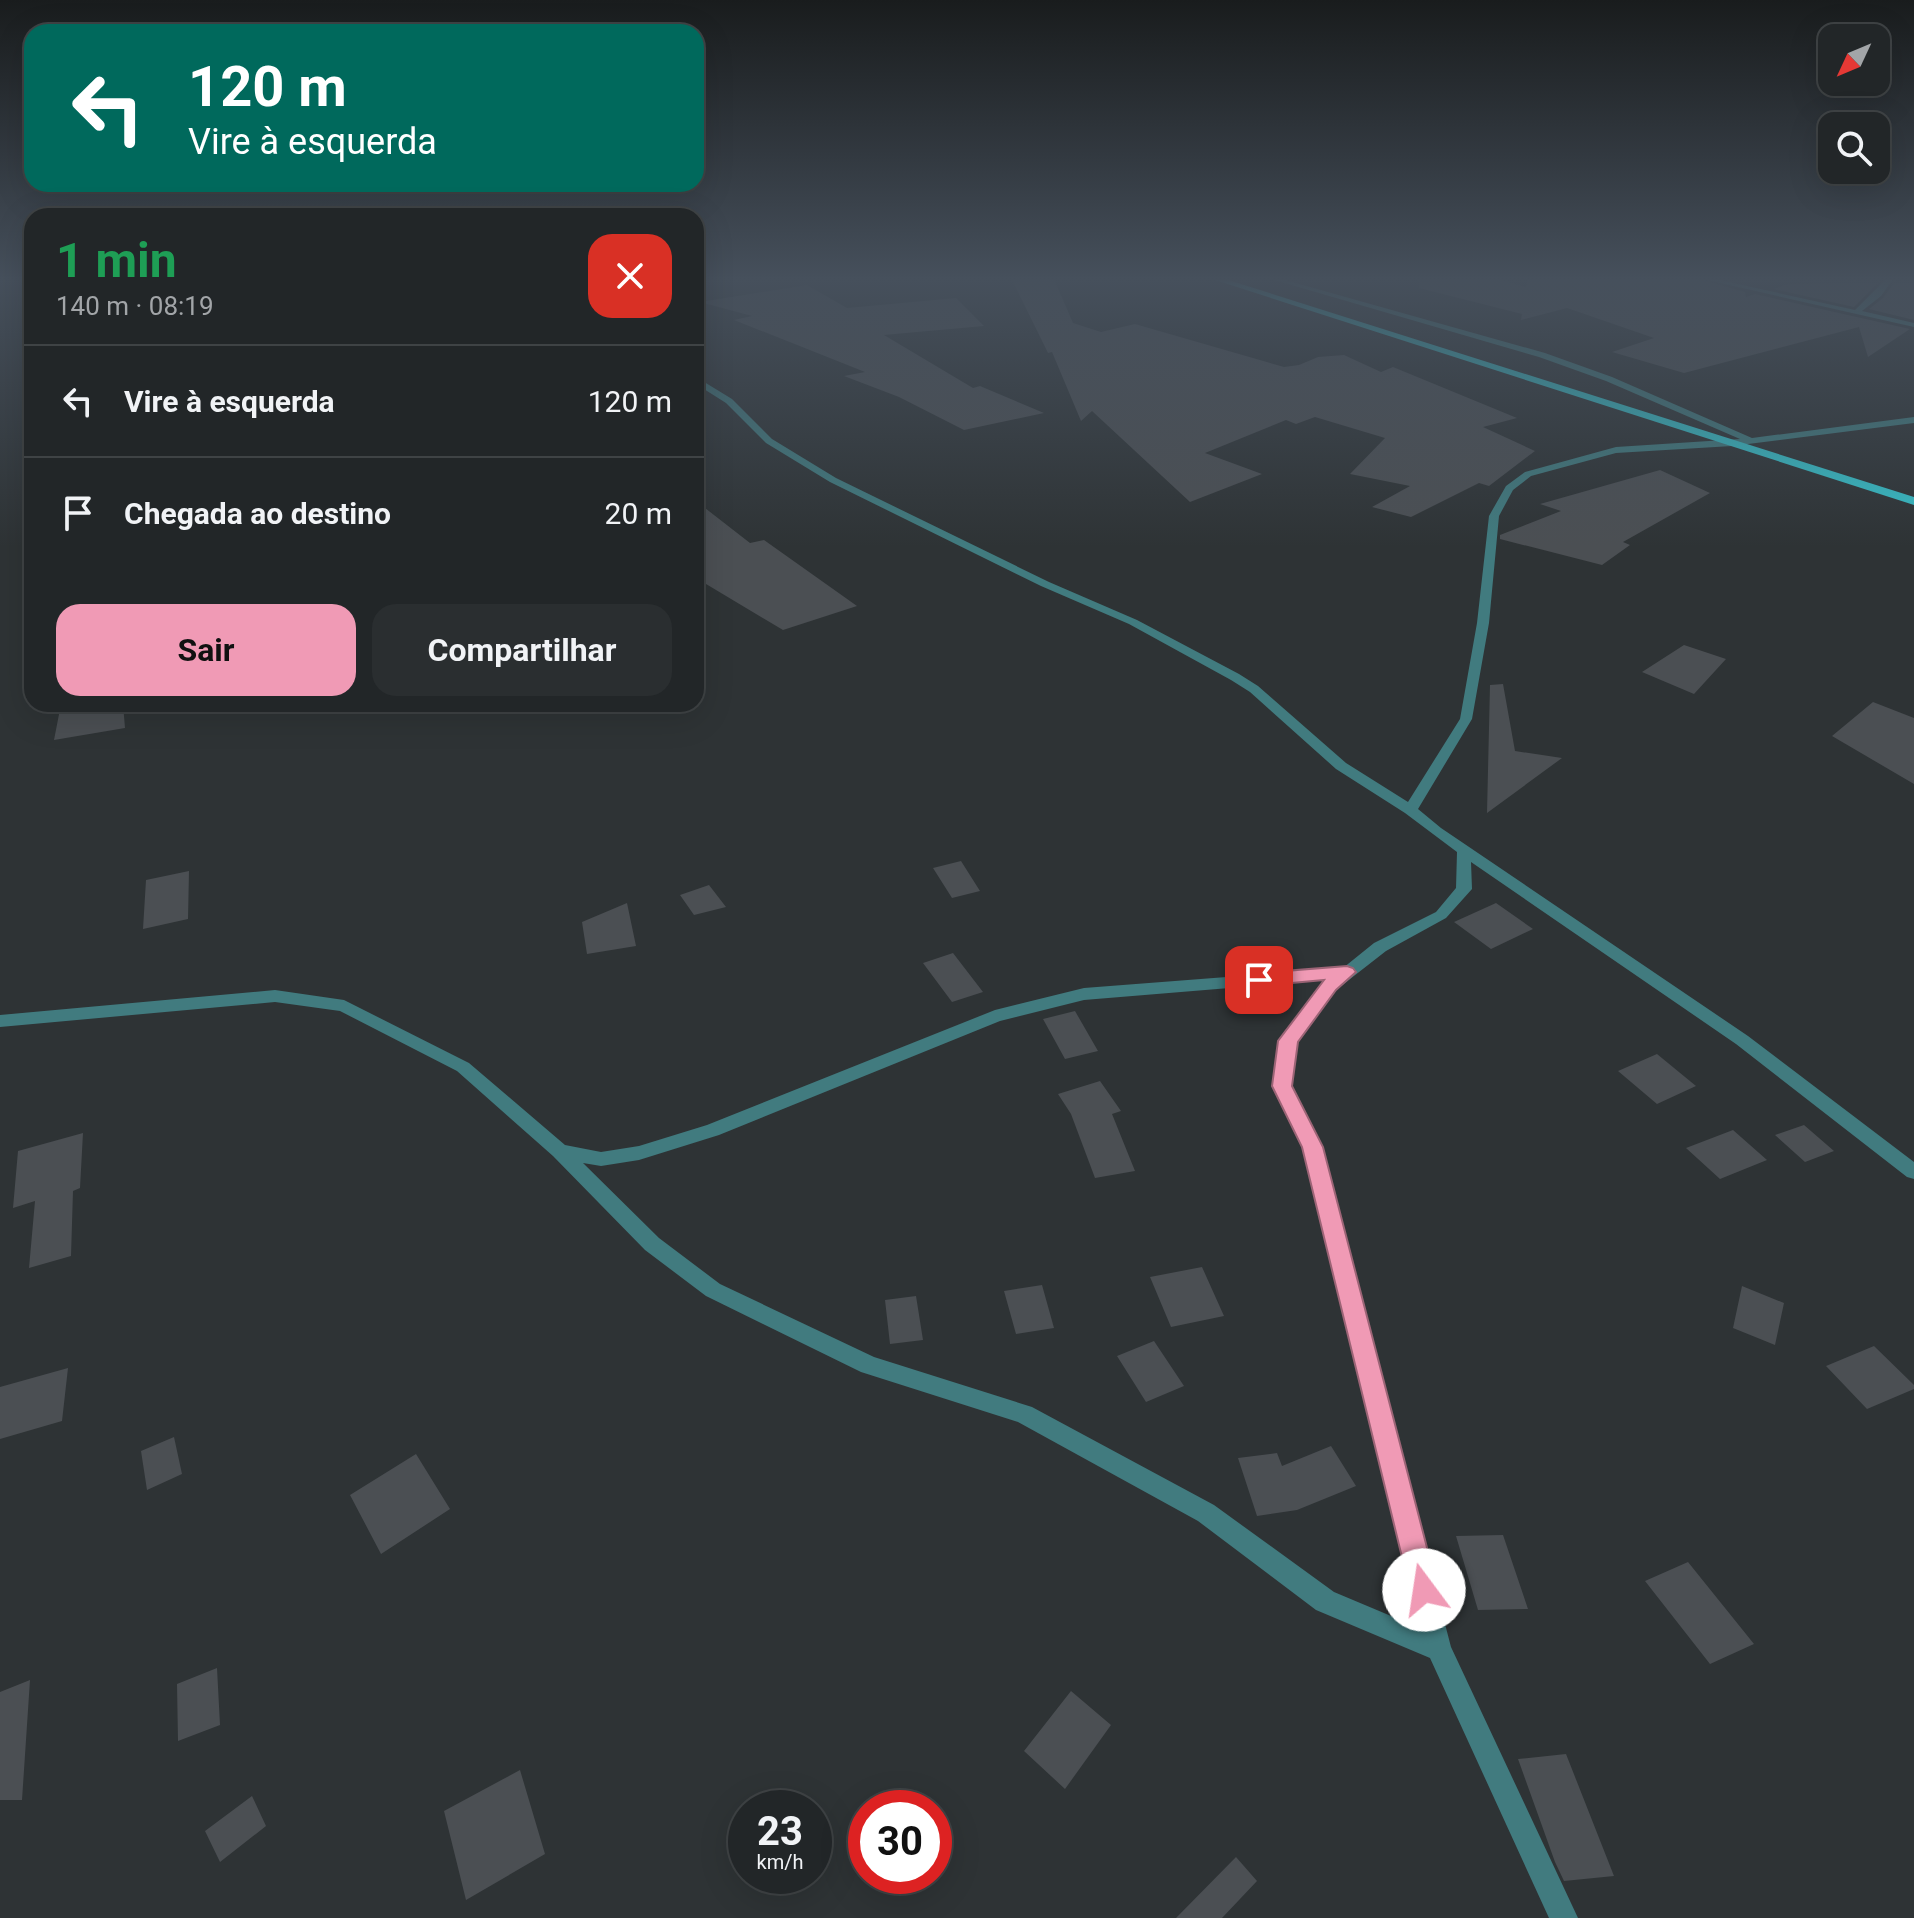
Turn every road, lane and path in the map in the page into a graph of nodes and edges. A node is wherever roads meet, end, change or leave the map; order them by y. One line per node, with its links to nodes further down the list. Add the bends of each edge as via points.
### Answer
1 (1495, 368): 6 (main road)
2 (1577, 368): 5 (street)
3 (704, 385): 8 (street, via 729,401 769,441 833,480 1133,622 1235,677 1341,766)
4 (1914, 420): 5 (street)
5 (1750, 440): 6 (street)
6 (1732, 443): 7 (main road); 8 (street, via 1616,450 1528,474 1509,488 1494,516 1466,719)
7 (1914, 501)
8 (1410, 810): 9 (street)
9 (1464, 850): 10 (street, via 1464,889 1441,915 1380,947); 13 (street, via 1742,1040)
10 (1347, 972): 12 (street, via 1084,994 995,1016 713,1130 639,1153 601,1159); 14 (street, via 1288,1041 1282,1086 1312,1147)
11 (0, 1021): 12 (street, via 275,996 344,1006 463,1067)
12 (560, 1151): 14 (street, via 652,1244 713,1290 869,1365 1024,1414 1206,1513 1325,1601)
13 (1914, 1172)
14 (1439, 1649): 15 (street)
15 (1564, 1918)

